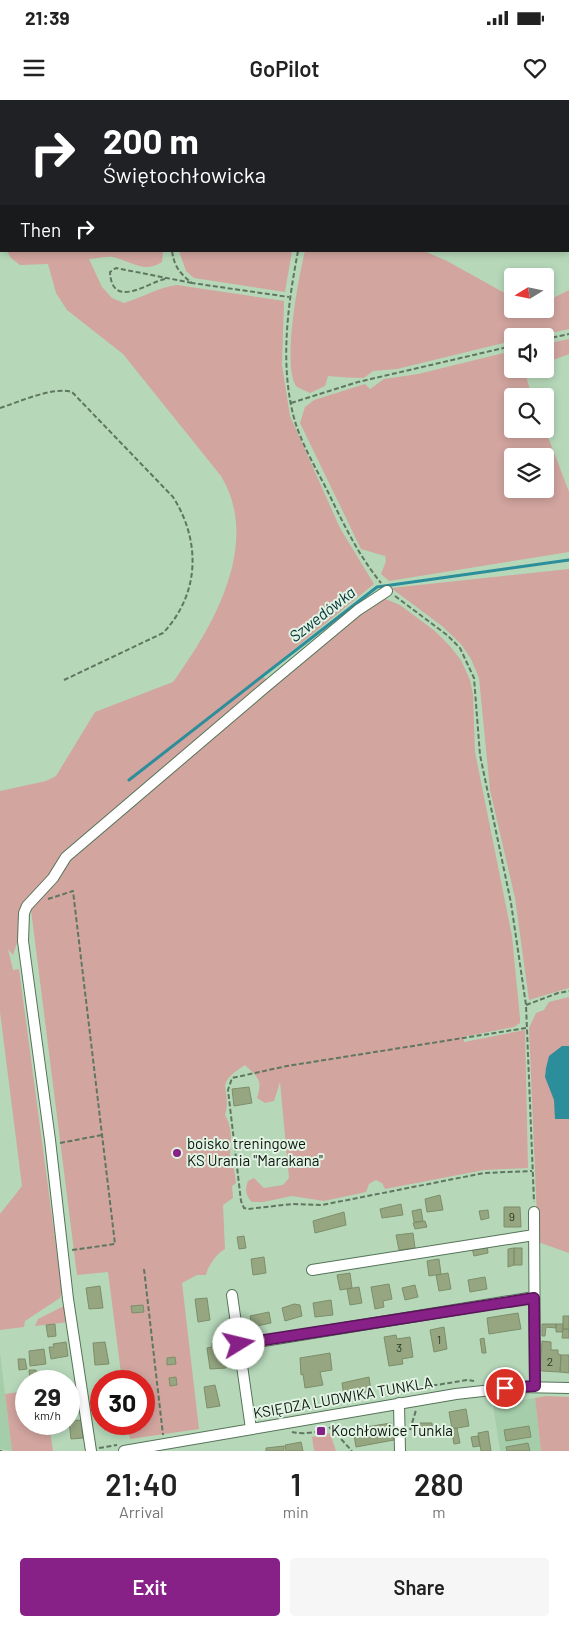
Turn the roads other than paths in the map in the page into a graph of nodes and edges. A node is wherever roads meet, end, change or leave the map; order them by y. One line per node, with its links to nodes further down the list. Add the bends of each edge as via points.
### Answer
1 (384, 587): 12 (street, via 66,857 24,913 23,941)
2 (534, 1212): 3 (street)
3 (534, 1235): 4 (street); 6 (street)
4 (312, 1270)
5 (232, 1295): 7 (street)
6 (534, 1298): 7 (street); 8 (street)
7 (239, 1344): 11 (street)
8 (535, 1386): 9 (street, KSIĘDZA LUDWIKA TUNKLA); 10 (street, KSIĘDZA LUDWIKA TUNKLA)
9 (569, 1388)
10 (399, 1403): 11 (street, KSIĘDZA LUDWIKA TUNKLA); 14 (street)
11 (251, 1429): 13 (street, KSIĘDZA LUDWIKA TUNKLA)
12 (91, 1451)
13 (124, 1451)
14 (400, 1451)

